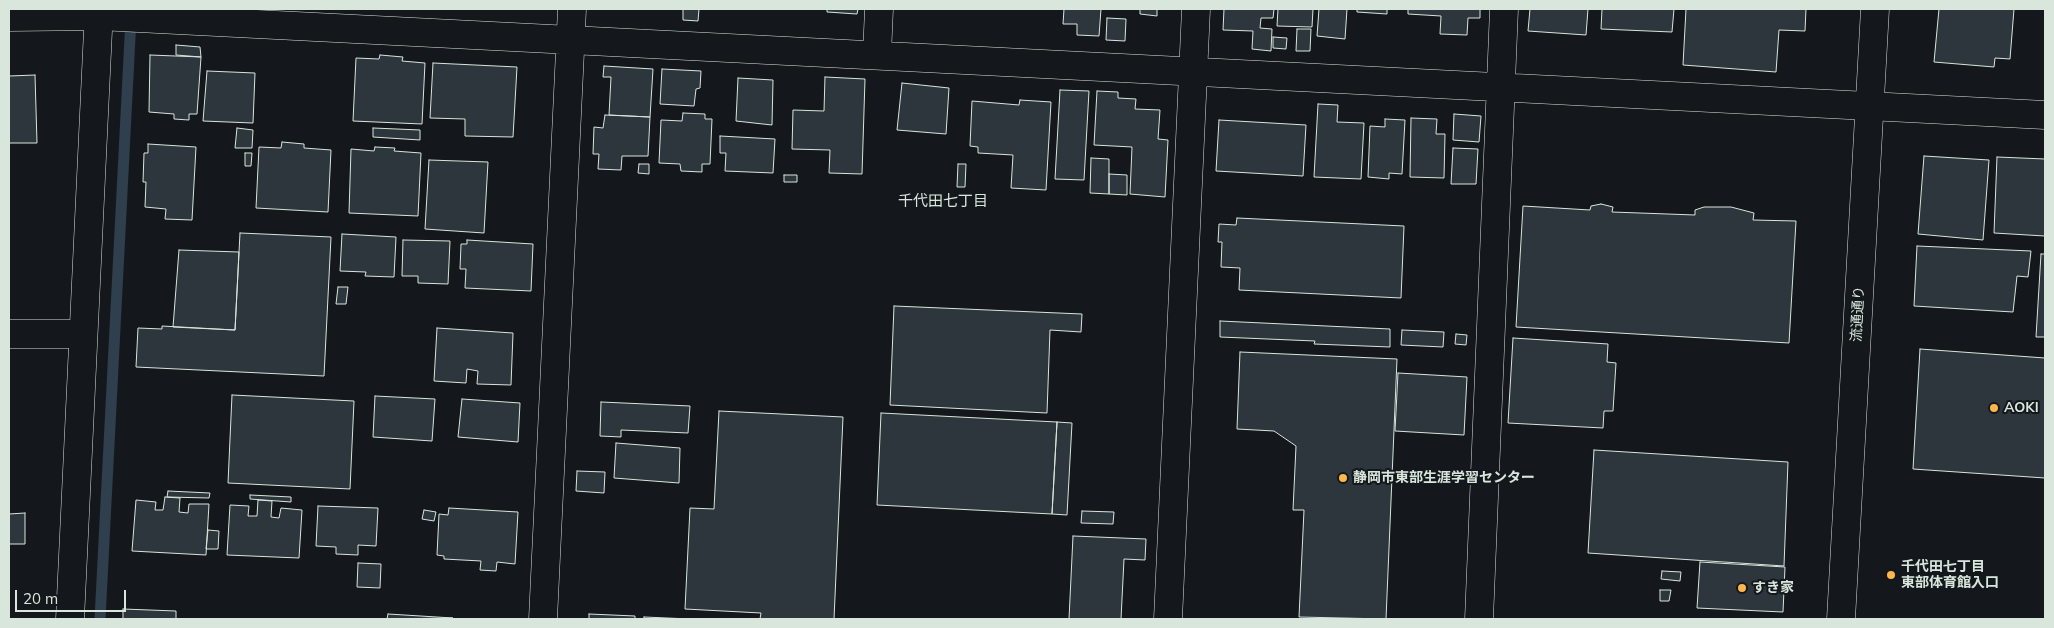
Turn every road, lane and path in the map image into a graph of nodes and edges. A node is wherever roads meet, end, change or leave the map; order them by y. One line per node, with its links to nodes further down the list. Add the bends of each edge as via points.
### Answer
1 (572, 9): 8 (street)
2 (879, 9): 9 (street)
3 (1196, 9): 10 (street)
4 (1504, 9): 11 (street)
5 (1875, 9): 12 (street, 流通通り)
6 (99, 12): 7 (street); 8 (street); 15 (street)
7 (9, 17)
8 (571, 39): 9 (street); 17 (street)
9 (877, 54): 10 (street)
10 (1193, 70): 11 (street); 18 (street)
11 (1500, 86): 12 (street); 19 (street)
12 (1869, 107): 13 (street); 20 (street, 流通通り)
13 (2045, 115)
14 (9, 334): 15 (street)
15 (83, 334): 16 (street)
16 (70, 619)
17 (543, 619)
18 (1168, 619)
19 (1479, 619)
20 (1841, 619)

